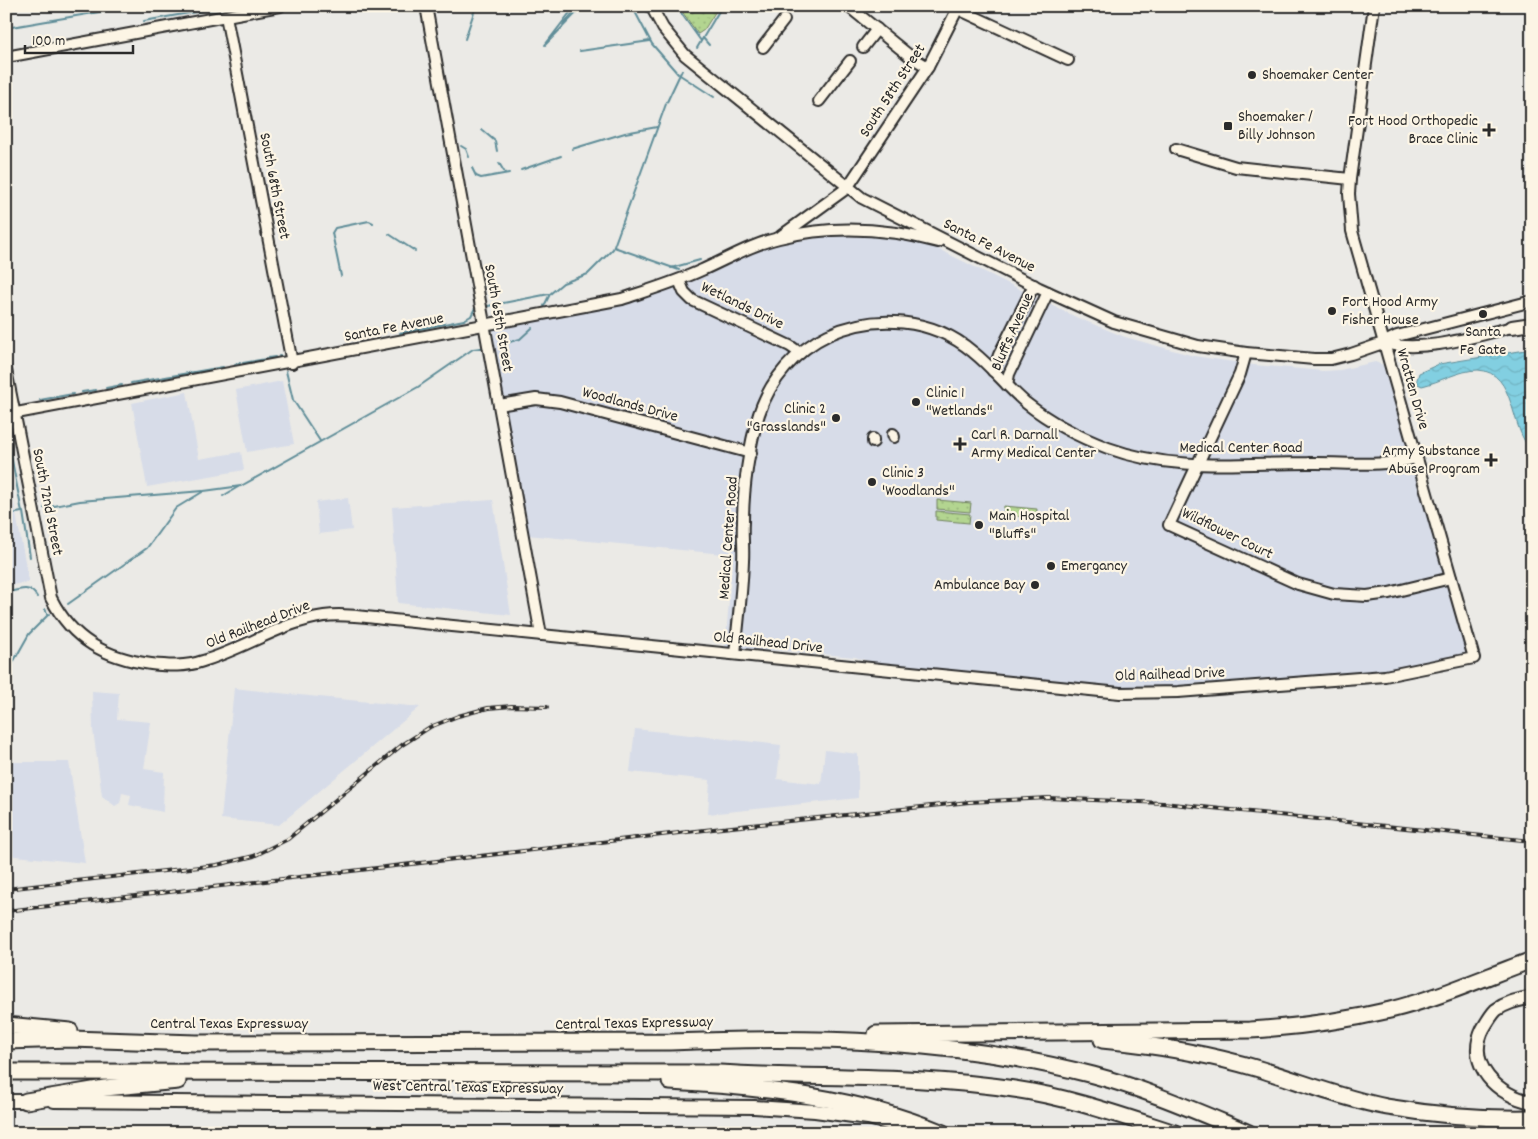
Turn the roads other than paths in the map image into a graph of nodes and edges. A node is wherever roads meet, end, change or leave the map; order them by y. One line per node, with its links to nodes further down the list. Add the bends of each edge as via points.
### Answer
1 (280, 6): 7 (street)
2 (426, 6): 27 (street, South 65th Street)
3 (651, 6): 19 (street, Santa Fe Avenue, via 663,28 685,55)
4 (848, 6): 9 (street)
5 (1374, 6): 18 (street, Wratten Drive)
6 (958, 8): 13 (street); 15 (street, South 58th Street)
7 (226, 16): 12 (street); 32 (street, South 68th Street)
8 (784, 20): 11 (street)
9 (877, 30): 10 (street); 15 (street)
10 (863, 46)
11 (763, 47)
12 (6, 58)
13 (1068, 60)
14 (850, 61): 16 (street)
15 (928, 67): 19 (street, South 58th Street)
16 (818, 101)
17 (1176, 149): 18 (street, via 1236,167)
18 (1350, 179): 29 (street, Wratten Drive, via 1352,231)
19 (847, 188): 20 (street); 21 (street, Santa Fe Avenue)
20 (778, 238): 21 (street, via 818,232 872,230 911,235); 22 (street, Santa Fe Avenue)
21 (954, 246): 23 (street, Santa Fe Avenue)
22 (679, 280): 27 (street, Santa Fe Avenue, via 622,299); 30 (street, Wetlands Drive, via 692,300)
23 (1034, 285): 24 (street, Santa Fe Avenue); 34 (street, Bluffs Avenue)
24 (1048, 292): 31 (street, Santa Fe Avenue, via 1142,331 1198,346); 35 (street, Bluffs Avenue, via 1009,374)
25 (1532, 301): 29 (street, Santa Fe Avenue, via 1397,336)
26 (1532, 324): 28 (main road)
27 (485, 326): 32 (street, Santa Fe Avenue); 36 (street, South 65th Street)
28 (1512, 327): 29 (street, via 1460,340 1401,347)
29 (1383, 343): 31 (street, Santa Fe Avenue, via 1324,359); 39 (street, Wratten Drive)
30 (800, 353): 34 (street, Medical Center Road, via 824,337 853,326 899,322 951,337 974,352); 38 (street, Medical Center Road, via 778,378 763,403)
31 (1246, 353): 40 (street, Wildflower Court, via 1240,374)
32 (292, 362): 37 (street, Santa Fe Avenue)
33 (6, 370): 37 (street, South 72nd Street)
34 (993, 371): 35 (street, Medical Center Road)
35 (1007, 385): 40 (street, Medical Center Road, via 1045,416 1097,443 1152,460)
36 (499, 405): 38 (street, Woodlands Drive, via 536,399 560,402); 43 (street, South 65th Street)
37 (10, 415): 42 (street, South 72nd Street, via 51,598)
38 (751, 453): 44 (street, Medical Center Road, via 743,508 743,572)
39 (1416, 458): 40 (street, Medical Center Road, via 1386,464 1308,462); 41 (street, Wratten Drive)
40 (1197, 466): 41 (street, Wildflower Court, via 1169,525 1276,575 1317,590 1349,595 1399,592)
41 (1451, 578): 45 (street, Wratten Drive)
42 (74, 632): 43 (street, Old Railhead Drive, via 91,646 115,657 174,666 206,661 295,624 325,616)
43 (541, 634): 44 (street, Old Railhead Drive)
44 (735, 654): 45 (street, Old Railhead Drive, via 1141,694 1385,676)
45 (1474, 658)
46 (1532, 960): 49 (highway, via 1392,1009 1295,1027)
47 (1532, 996): 58 (main road, via 1505,1004 1494,1012 1478,1041 1480,1063 1486,1075 1506,1094)
48 (6, 1025): 52 (highway, via 157,1036)
49 (994, 1032): 50 (highway); 59 (highway, via 1133,1043 1221,1060 1387,1107 1444,1114)
50 (730, 1040): 52 (highway, Central Texas Expressway); 63 (highway, Central Texas Expressway, via 872,1042 1004,1057 1058,1067 1132,1087)
51 (6, 1041): 52 (highway, Central Texas Expressway)
52 (196, 1042)
53 (6, 1072): 54 (highway)
54 (322, 1072): 55 (highway); 57 (highway, via 280,1080 169,1081)
55 (562, 1073): 61 (highway, via 606,1081 704,1084 806,1095 858,1105); 62 (highway, via 719,1073 969,1083 1052,1096)
56 (6, 1101): 57 (main road, West Central Texas Expressway)
57 (26, 1101): 60 (main road, West Central Texas Expressway, via 754,1107 815,1110 868,1118)
58 (1532, 1102)
59 (1532, 1118)
60 (926, 1133)
61 (943, 1133)
62 (1175, 1133)
63 (1249, 1133)

